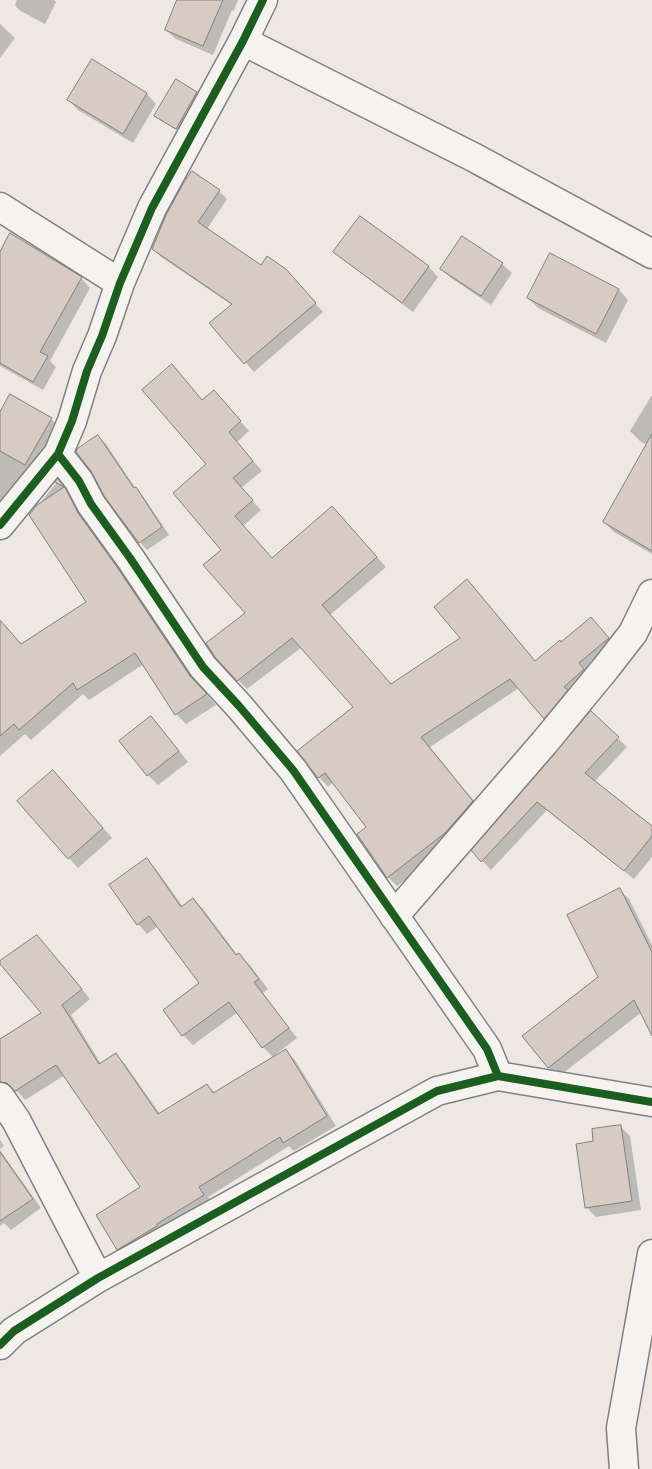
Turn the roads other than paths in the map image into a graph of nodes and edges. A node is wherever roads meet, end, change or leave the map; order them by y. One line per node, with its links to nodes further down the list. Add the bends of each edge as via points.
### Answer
1 (263, 0): 2 (street)
2 (243, 41): 4 (street, via 475,158); 5 (street, via 152,208)
3 (0, 207): 5 (street)
4 (652, 254)
5 (120, 283): 6 (street)
6 (58, 454): 7 (street); 9 (street, via 203,667 293,770)
7 (0, 525)
8 (652, 594): 9 (street, via 633,633 605,669)
9 (394, 916): 10 (street, via 487,1049)
10 (498, 1076): 12 (street); 14 (street, via 437,1091)
11 (0, 1097): 14 (street, via 16,1120)
12 (652, 1102)
13 (652, 1254): 16 (street, via 621,1428)
14 (98, 1278): 15 (street, via 14,1331)
15 (0, 1345)
16 (624, 1469)

